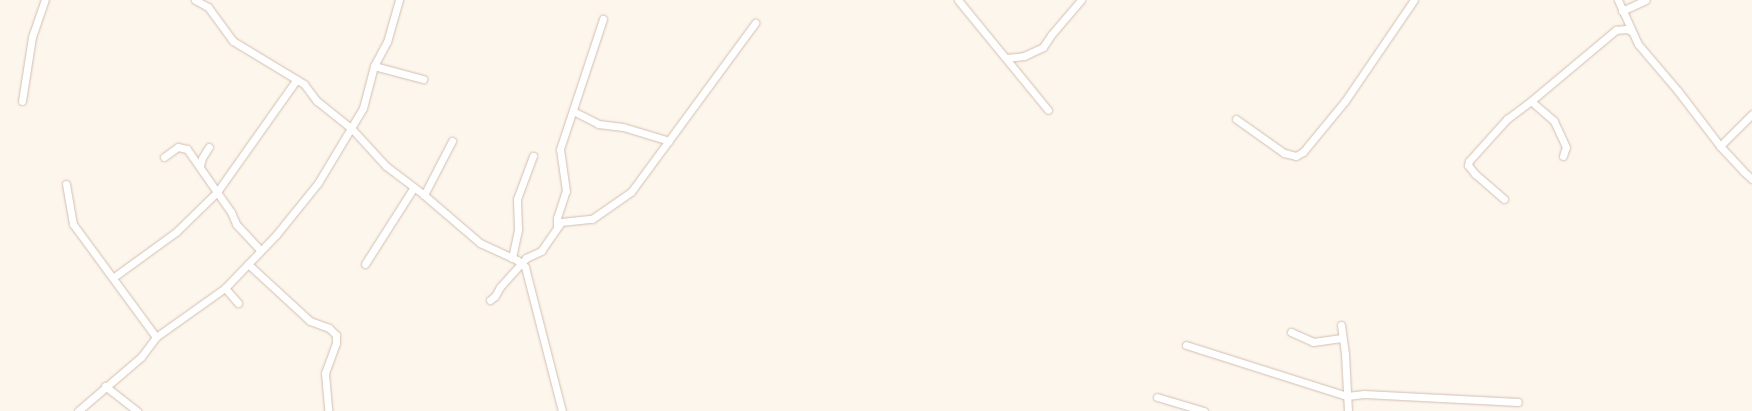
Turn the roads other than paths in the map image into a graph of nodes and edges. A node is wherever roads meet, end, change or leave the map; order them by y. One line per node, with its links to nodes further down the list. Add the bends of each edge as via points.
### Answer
1 (45, 0): 17 (street, via 32,37)
2 (196, 0): 15 (street, via 213,12 218,23 233,41)
3 (399, 0): 14 (street, via 387,42)
4 (958, 0): 13 (street)
5 (1081, 0): 13 (street, via 1043,47 1024,56)
6 (1414, 0): 22 (street, via 1345,101 1303,152 1296,156 1284,153)
7 (1618, 0): 9 (street)
8 (1646, 0): 9 (street)
9 (1622, 11): 12 (street)
10 (603, 19): 20 (street)
11 (754, 23): 25 (street)
12 (1631, 31): 18 (street, via 1616,30); 26 (street, via 1638,44)
13 (1006, 58): 19 (street)
14 (374, 66): 16 (street); 23 (street, via 363,108)
15 (297, 79): 23 (street, via 328,111); 35 (street)
16 (423, 79)
17 (22, 101)
18 (1531, 101): 29 (street, via 1554,121 1566,147); 37 (street, via 1503,123 1469,161 1468,165)
19 (1048, 110)
20 (573, 111): 25 (street, via 598,124 624,127); 38 (street, via 560,149 566,190)
21 (1752, 114): 26 (street)
22 (1236, 119)
23 (352, 129): 34 (street, via 386,166); 39 (street, via 318,184 297,211)
24 (452, 141): 36 (street)
25 (669, 141): 38 (street, via 631,192 592,219 561,222)
26 (1720, 146): 32 (street)
27 (209, 147): 31 (street)
28 (533, 156): 40 (street, via 517,199 518,229)
29 (1563, 156)
30 (164, 157): 31 (street, via 178,147 187,149)
31 (200, 166): 35 (street)
32 (1752, 179)
33 (66, 184): 44 (street, via 73,224)
34 (414, 187): 36 (street); 42 (street)
35 (217, 192): 39 (street, via 236,224); 44 (street, via 176,232)
36 (424, 195): 40 (street, via 480,243)
37 (1504, 199)
38 (557, 226): 43 (street, via 541,251 526,258)
39 (260, 250): 41 (street)
40 (512, 258): 43 (street)
41 (248, 264): 45 (street); 59 (street, via 310,321 329,328 336,335 336,343 325,373)
42 (365, 264)
43 (521, 264): 46 (street); 60 (street, via 529,278 541,335)
44 (114, 277): 50 (street)
45 (225, 288): 47 (street); 50 (street)
46 (490, 300)
47 (238, 303)
48 (1340, 325): 51 (street)
49 (1292, 332): 51 (street, via 1313,342)
50 (156, 337): 53 (street, via 141,357)
51 (1342, 338): 54 (street)
52 (1186, 344): 54 (street)
53 (105, 386): 57 (street); 58 (street)
54 (1347, 396): 56 (street, via 1364,394); 62 (street)
55 (1157, 397): 61 (street)
56 (1518, 402)
57 (78, 411)
58 (137, 411)
59 (328, 411)
60 (562, 411)
61 (1204, 411)
62 (1348, 411)

